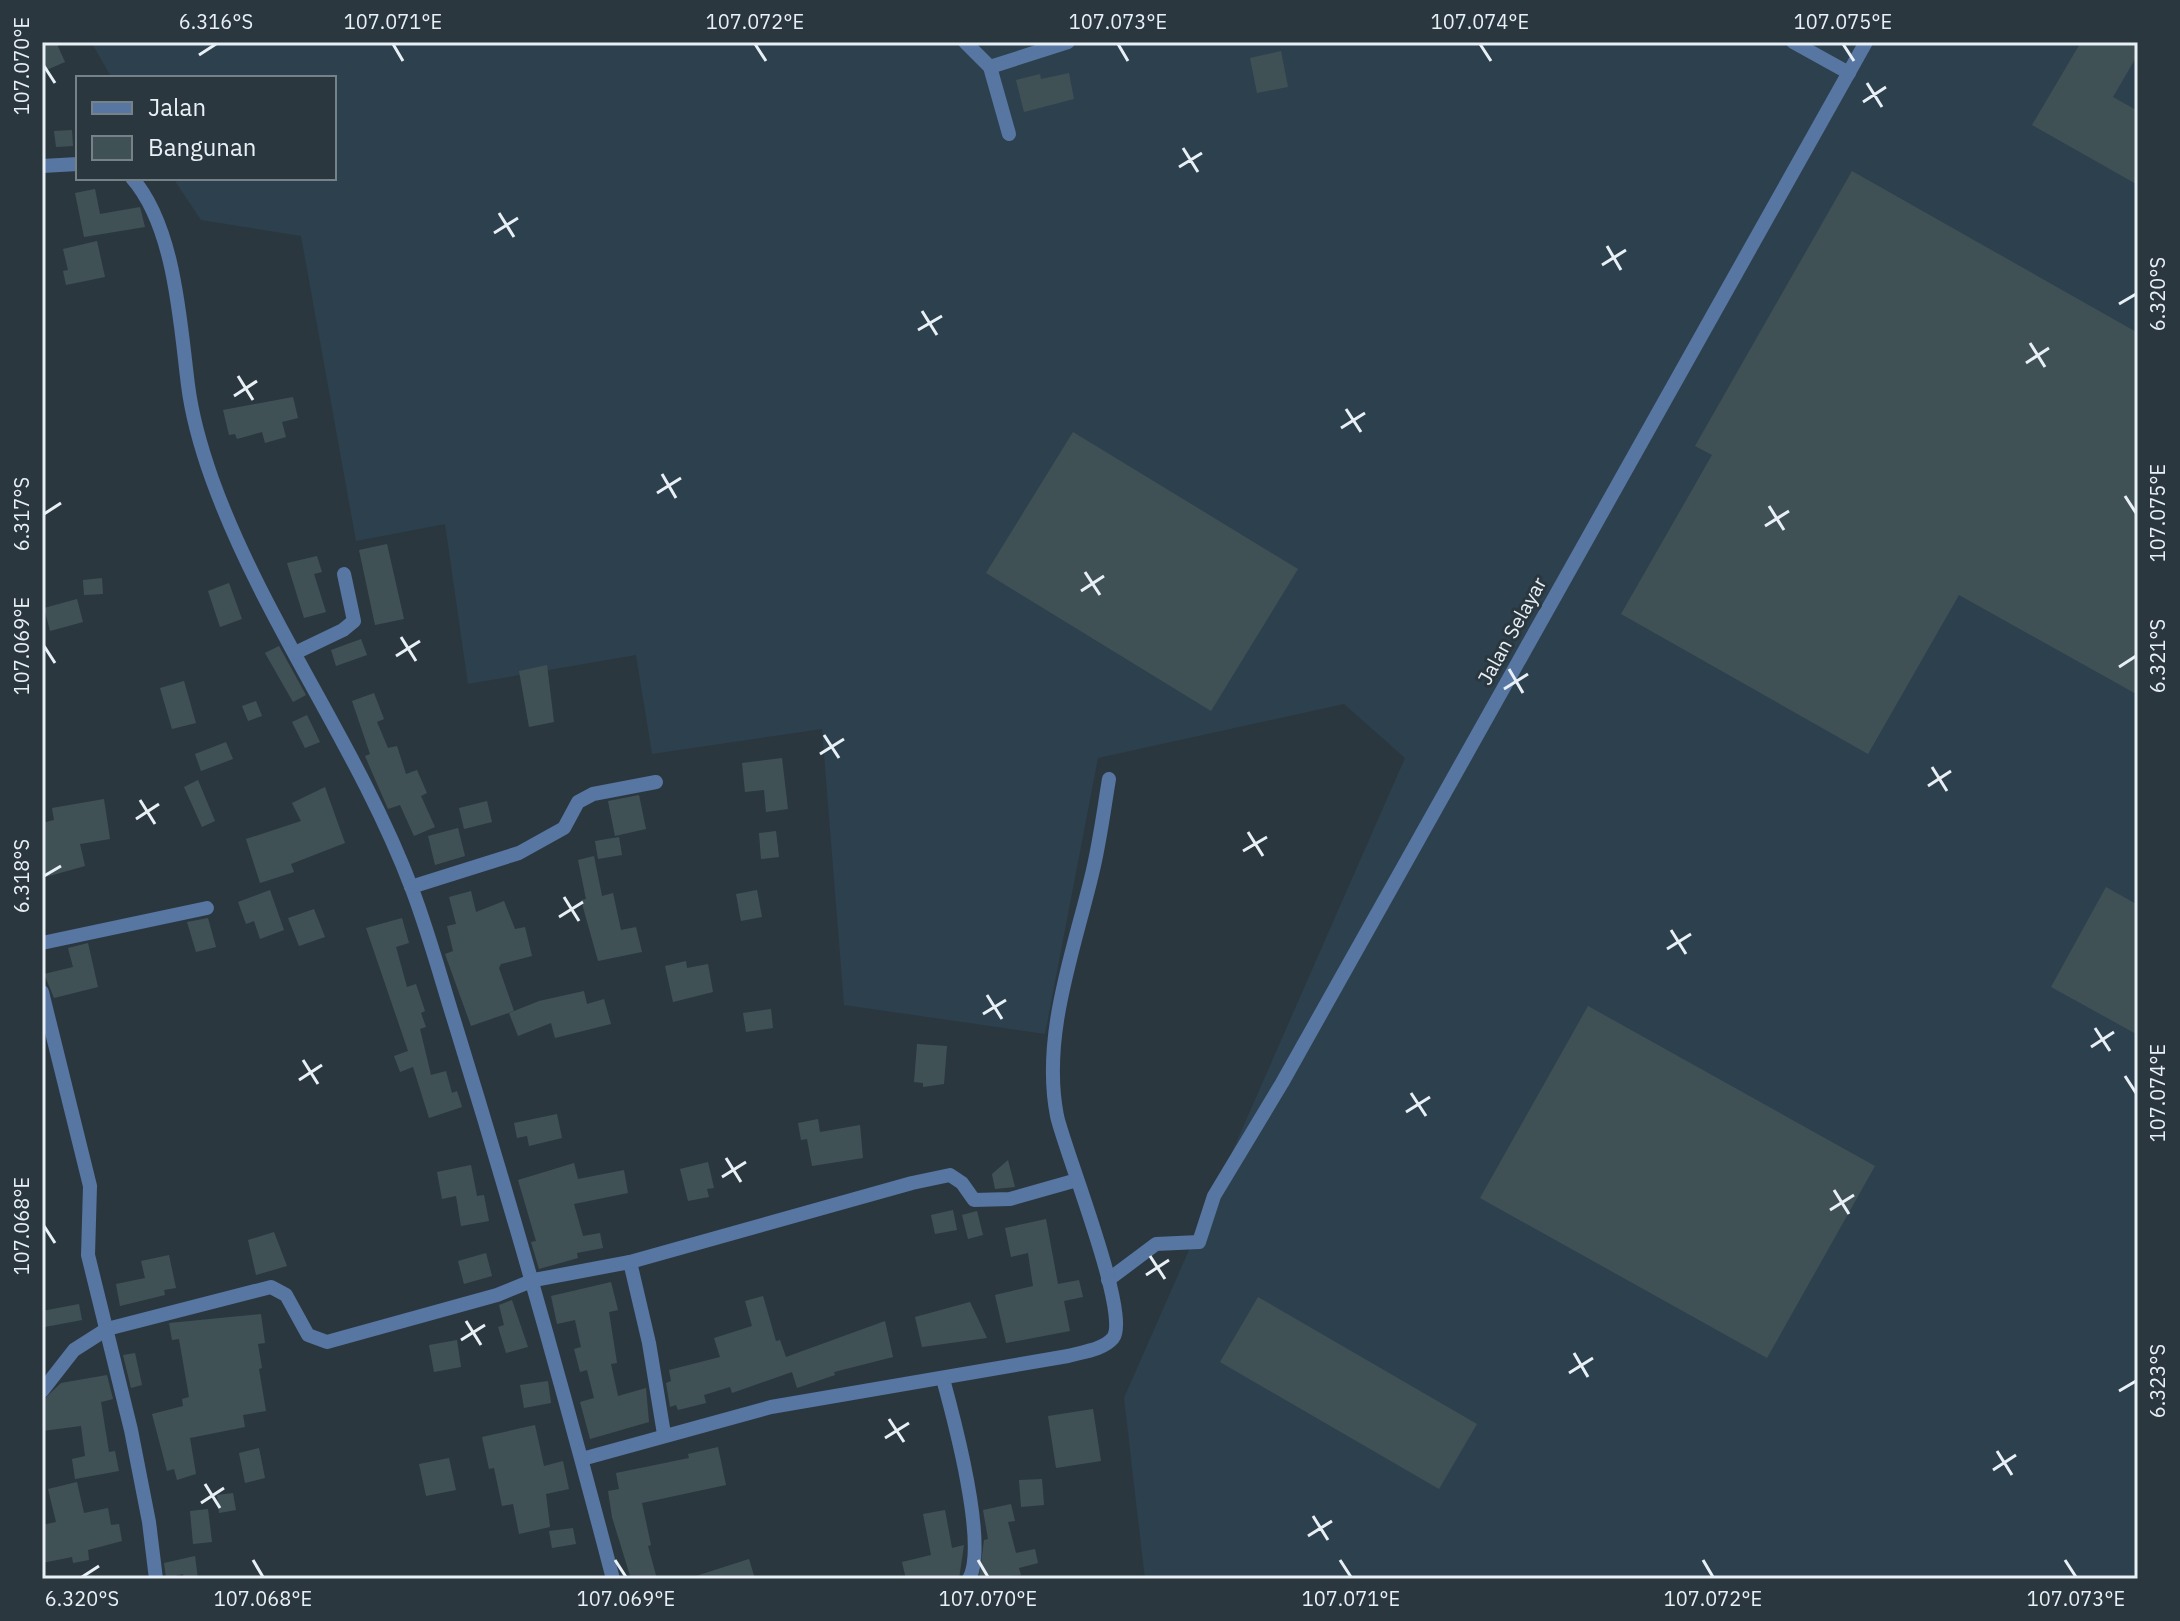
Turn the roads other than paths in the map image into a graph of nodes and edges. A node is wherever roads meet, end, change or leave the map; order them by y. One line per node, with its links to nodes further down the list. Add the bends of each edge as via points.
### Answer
1 (965, 42): 5 (street)
2 (1068, 42): 5 (street)
3 (1793, 42): 6 (street)
4 (1866, 42): 6 (street, Jalan Selayar)
5 (990, 67): 7 (street)
6 (1849, 73): 22 (street, Jalan Selayar, via 1214,1196 1199,1242 1156,1244)
7 (1009, 134)
8 (76, 164): 9 (street)
9 (42, 166)
10 (133, 180): 12 (street, via 167,258 195,428 210,475)
11 (344, 574): 12 (street, via 354,621)
12 (295, 653): 15 (street, via 375,805)
13 (1109, 779): 19 (street, via 1053,1064 1058,1117)
14 (656, 782): 15 (street, via 593,794 578,802 564,828 519,853)
15 (411, 887): 21 (street)
16 (207, 908): 17 (street)
17 (42, 943)
18 (42, 992): 23 (street, via 90,1186 88,1255)
19 (1077, 1180): 20 (street, via 990,1202 974,1200 950,1175); 22 (street)
20 (630, 1262): 21 (street); 26 (street)
21 (534, 1280): 23 (street, via 327,1342 308,1335 286,1295 271,1287); 27 (street)
22 (1108, 1280): 24 (street, via 1118,1319 1113,1338 1103,1345)
23 (107, 1329): 25 (street, via 74,1350); 28 (street, via 146,1507)
24 (943, 1379): 26 (street, via 851,1390); 30 (street, via 971,1514 975,1555)
25 (42, 1391)
26 (664, 1434): 27 (street)
27 (582, 1459): 29 (street)
28 (156, 1579)
29 (613, 1579)
30 (969, 1579)

